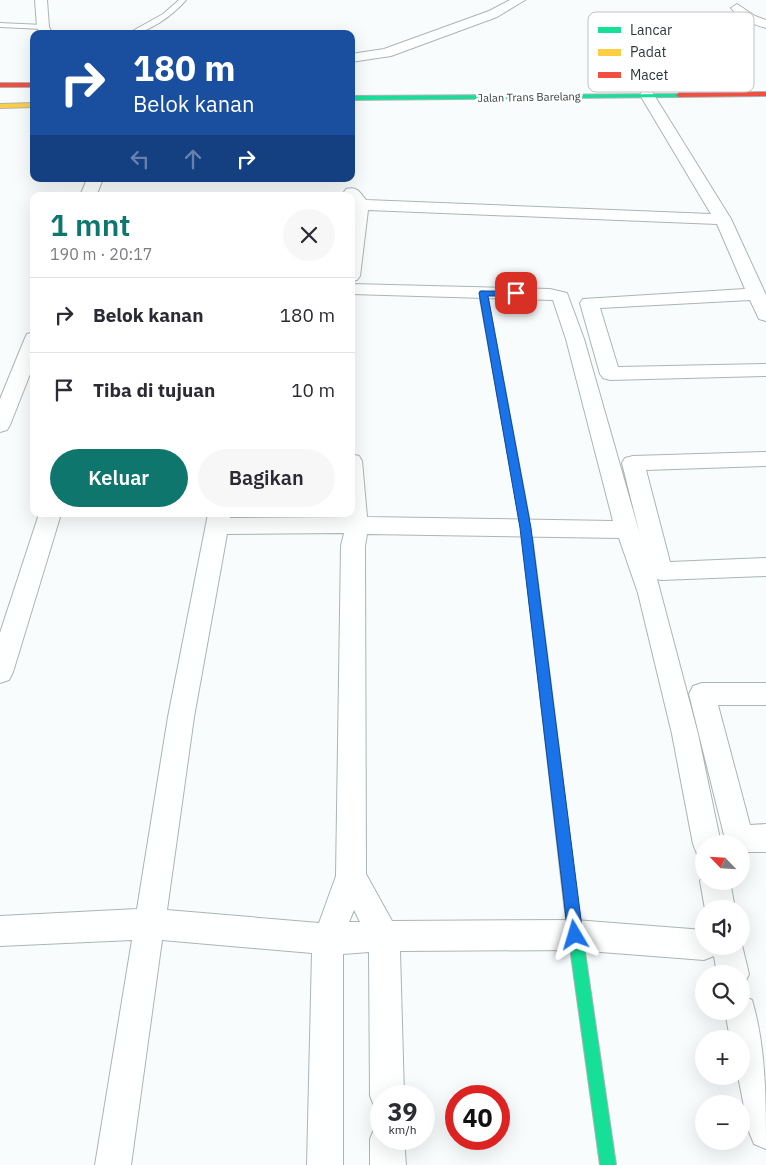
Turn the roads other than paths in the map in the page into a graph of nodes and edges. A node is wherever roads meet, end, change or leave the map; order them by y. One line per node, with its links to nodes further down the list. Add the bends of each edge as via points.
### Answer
1 (41, 0): 9 (street)
2 (183, 0): 10 (lane)
3 (519, 0): 11 (street, via 493,14 386,53)
4 (736, 8): 5 (street)
5 (742, 12)
6 (754, 19): 7 (street)
7 (766, 24)
8 (0, 25): 9 (lane)
9 (45, 30)
10 (138, 30)
11 (355, 57)
12 (0, 85): 13 (main road)
13 (30, 85)
14 (766, 94): 15 (main road, Jalan Trans Barelang)
15 (647, 96): 16 (main road, Jalan Trans Barelang); 20 (street)
16 (355, 98)
17 (30, 105): 18 (main road)
18 (0, 106)
19 (355, 194): 20 (street)
20 (723, 219): 23 (street)
21 (355, 289): 22 (street)
22 (483, 293): 33 (main road); 34 (street, via 561,297)
23 (756, 294): 24 (street); 26 (street, via 589,303 610,374)
24 (766, 316)
25 (30, 348): 27 (street)
26 (766, 370)
27 (0, 425)
28 (766, 459): 35 (street, via 633,463 661,571)
29 (355, 512): 32 (street)
30 (49, 517): 36 (street)
31 (218, 520): 32 (street); 41 (street, via 181,717)
32 (356, 525): 33 (street); 40 (street, via 353,546)
33 (526, 528): 34 (street); 43 (main road)
34 (627, 530): 38 (street, via 650,593)
35 (766, 567)
36 (0, 672)
37 (766, 694): 39 (street, via 702,694 739,839)
38 (705, 835)
39 (766, 838)
40 (351, 876): 44 (street); 45 (street)
41 (149, 924): 42 (street); 45 (street); 51 (street)
42 (0, 931)
43 (575, 935): 44 (street); 46 (street); 54 (main road)
44 (384, 936): 45 (street); 48 (street)
45 (328, 939): 52 (street)
46 (695, 944)
47 (743, 1020): 49 (street)
48 (387, 1085)
49 (766, 1132)
50 (387, 1150): 53 (street)
51 (113, 1165)
52 (325, 1165)
53 (388, 1165)
54 (608, 1165)

